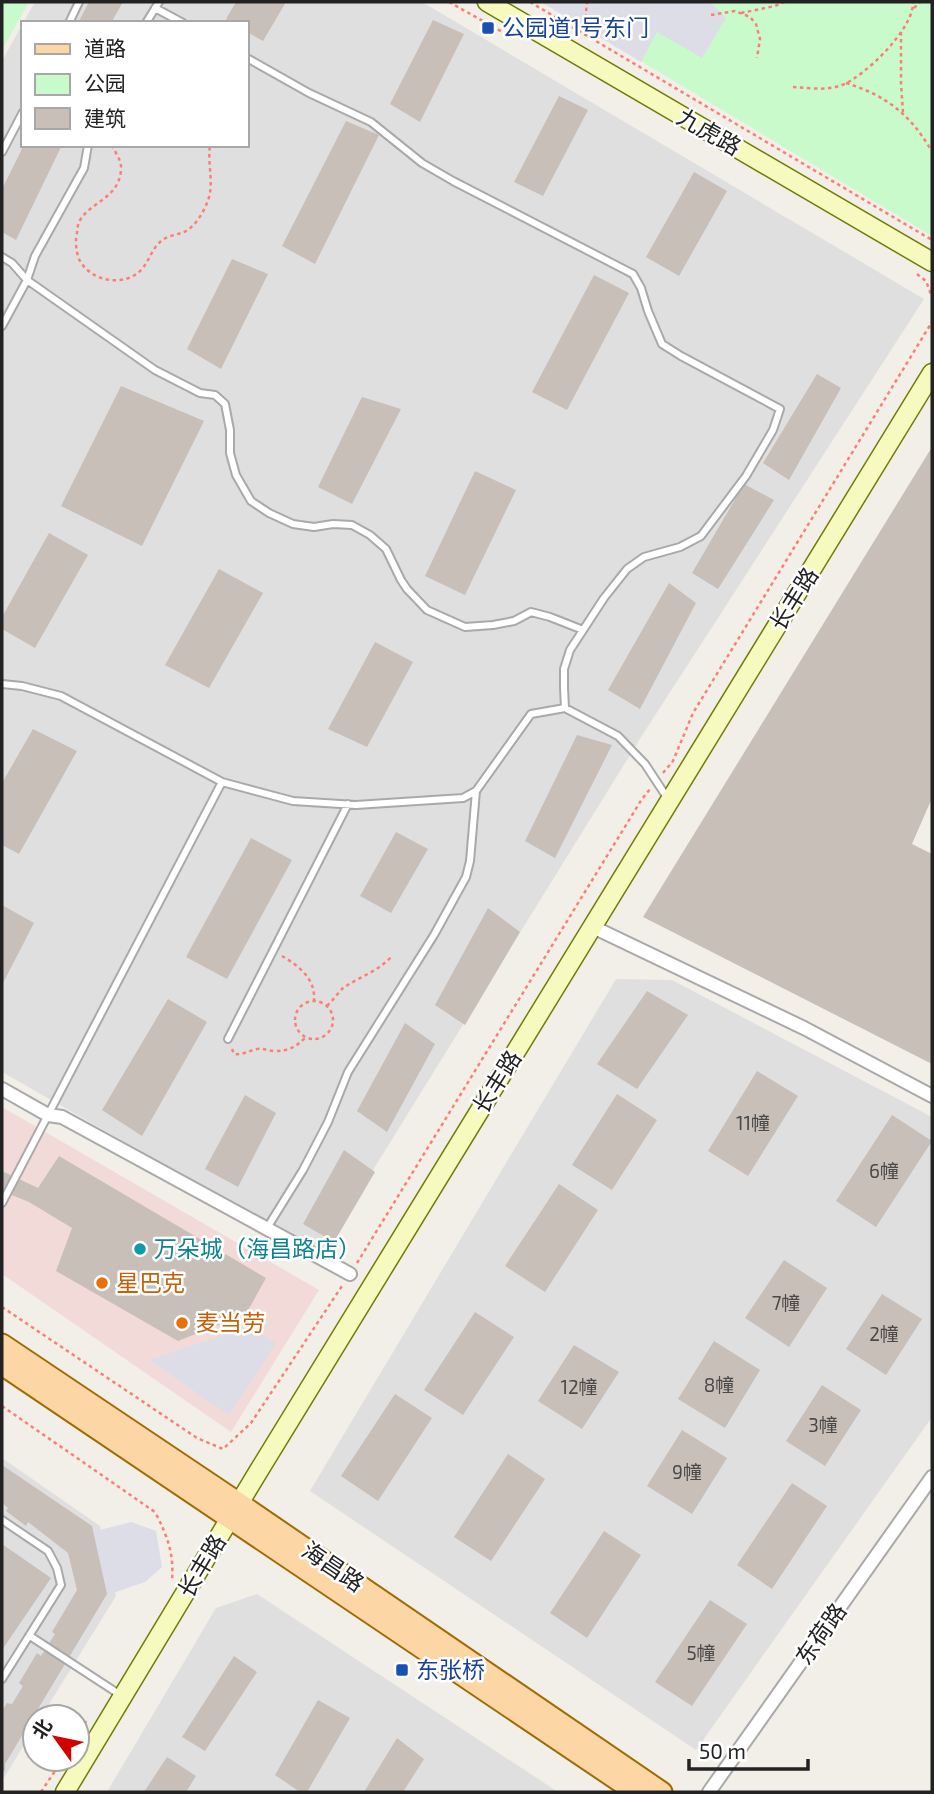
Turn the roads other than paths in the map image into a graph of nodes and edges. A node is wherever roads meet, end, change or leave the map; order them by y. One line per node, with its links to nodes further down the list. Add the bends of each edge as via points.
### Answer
1 (79, 2): 4 (lane)
2 (487, 2): 12 (street, 九虎路)
3 (157, 5): 5 (lane); 6 (lane)
4 (70, 21)
5 (147, 21)
6 (180, 21)
7 (248, 59): 16 (lane, via 371,122 453,181 633,274 662,344 780,409 746,476 701,536 644,557 626,569)
8 (21, 116): 10 (lane)
9 (88, 147): 13 (lane, via 84,168 34,256)
10 (2, 152)
11 (2, 257): 13 (lane)
12 (932, 262)
13 (27, 280): 14 (lane); 16 (lane, via 155,370 225,404 236,475 251,501 270,513 293,524 352,525 370,535 386,549 407,589 427,610 465,626 514,621 531,612)
14 (2, 326)
15 (932, 373): 21 (street, 长丰路)
16 (583, 630): 18 (lane, via 564,669)
17 (2, 684): 19 (lane, via 61,696)
18 (565, 708): 20 (lane, via 531,714); 21 (lane, via 618,736 645,764)
19 (222, 782): 22 (lane, via 293,801); 27 (lane)
20 (476, 790): 22 (lane, via 463,798); 29 (lane, via 466,877 348,1072 303,1170)
21 (670, 802): 23 (street, 长丰路)
22 (348, 804): 24 (lane)
23 (593, 927): 26 (street, via 804,1028); 34 (street, 长丰路)
24 (228, 1039)
25 (2, 1089): 27 (street)
26 (932, 1096)
27 (48, 1115): 28 (lane); 29 (street, via 62,1117)
28 (2, 1203)
29 (266, 1228): 30 (street)
30 (350, 1274)
31 (2, 1344): 34 (main road, 海昌路)
32 (2, 1365): 34 (main road, 海昌路)
33 (932, 1477): 42 (street, 东荷路)
34 (235, 1511): 38 (street, 长丰路); 40 (main road, 海昌路); 41 (main road, 海昌路)
35 (2, 1520): 36 (lane, via 48,1551 61,1584)
36 (30, 1636): 37 (lane); 38 (lane)
37 (2, 1679)
38 (122, 1697): 39 (street, 长丰路)
39 (65, 1792)
40 (635, 1792)
41 (662, 1792)
42 (709, 1792)

